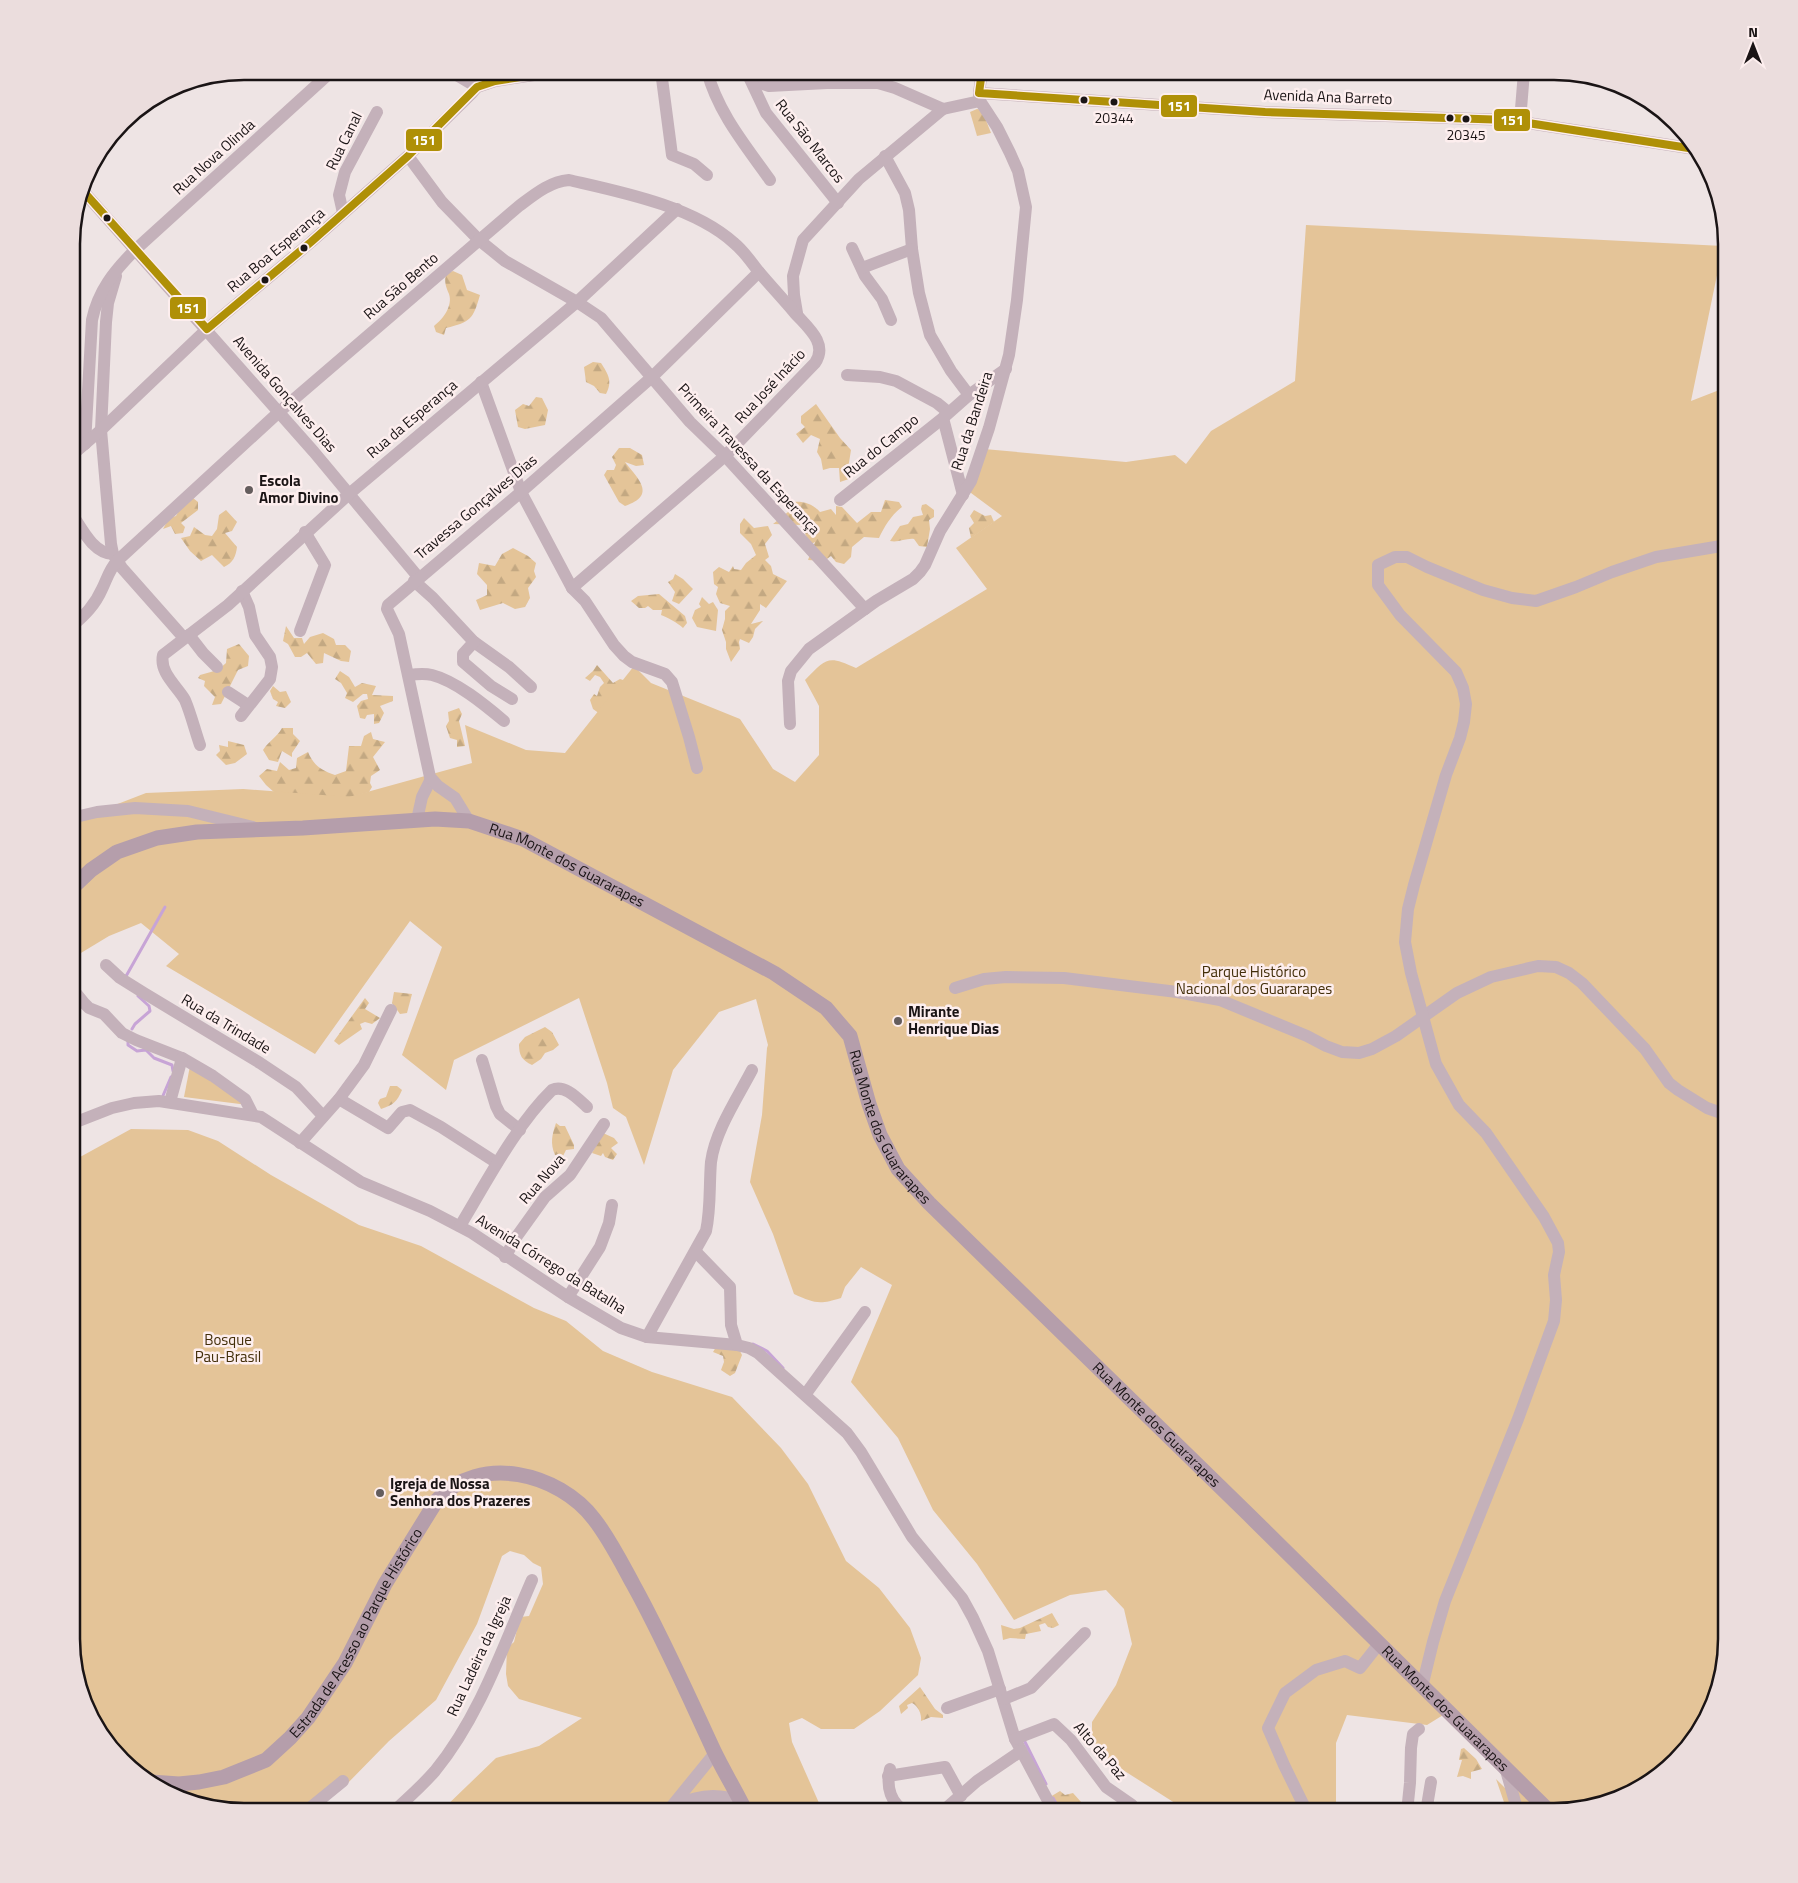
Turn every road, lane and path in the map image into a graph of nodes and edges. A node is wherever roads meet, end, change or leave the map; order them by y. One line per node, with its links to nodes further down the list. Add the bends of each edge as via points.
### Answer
1 (322, 80): 27 (street, Rua Nova Olinda)
2 (465, 80): 10 (street)
3 (502, 80): 10 (street)
4 (662, 80): 18 (street, via 672,155 694,164)
5 (710, 80): 19 (street, via 726,117)
6 (751, 80): 21 (street, Rua São Marcos, via 766,113)
7 (755, 80): 12 (street, via 769,86 878,83)
8 (981, 80): 11 (street)
9 (1523, 80): 14 (street)
10 (477, 87): 16 (street, Rua Boa Esperança)
11 (979, 97): 12 (street, Avenida Ana Barreto); 14 (street, Avenida Ana Barreto); 35 (street, Rua da Bandeira, via 1010,152 1026,207)
12 (943, 109): 17 (street)
13 (377, 112): 23 (street, Rua Canal, via 345,172 339,195)
14 (1520, 121): 15 (street, Avenida Ana Barreto)
15 (1686, 148)
16 (408, 156): 23 (street, Rua Boa Esperança); 24 (street, Primeira Travessa da Esperança, via 442,202)
17 (885, 156): 21 (street); 26 (street, via 905,193)
18 (708, 175)
19 (770, 180)
20 (87, 196): 27 (street, Avenida Gonçalves Dias)
21 (838, 203): 32 (street, via 803,240 798,253 793,276)
22 (677, 209): 24 (street, Rua São Bento, via 568,180 557,181 519,206); 30 (street, Rua São Bento, via 718,230 744,251); 31 (street, Rua da Esperança)
23 (343, 213): 34 (street, Rua Boa Esperança)
24 (479, 240): 31 (street, Primeira Travessa da Esperança, via 505,260); 40 (street, Rua São Bento)
25 (852, 248): 29 (street)
26 (912, 249): 29 (street); 39 (street, via 921,305 930,335)
27 (135, 250): 28 (street, Rua Nova Olinda); 34 (street, Avenida Gonçalves Dias)
28 (119, 266): 42 (street, Rua Nova Olinda, via 108,303); 43 (street, Rua Nova Olinda, via 103,288 92,320)
29 (862, 268): 33 (street, via 880,295)
30 (759, 272): 32 (street, Rua São Bento); 37 (street, Travessa Gonçalves Dias)
31 (576, 302): 37 (street, Primeira Travessa da Esperança, via 601,318); 38 (street, Rua da Esperança)
32 (798, 316): 45 (street, Rua José Inácio, via 815,336 819,358)
33 (891, 320)
34 (207, 330): 40 (street, Avenida Gonçalves Dias); 42 (street, Rua Boa Esperança)
35 (1006, 369): 39 (street, Rua do Campo); 48 (street, Rua da Bandeira, via 977,466)
36 (847, 375): 41 (street, via 896,381 937,403)
37 (652, 377): 45 (street, Primeira Travessa da Esperança, via 690,422); 46 (street, Travessa Gonçalves Dias)
38 (481, 382): 46 (street); 47 (street, Rua da Esperança)
39 (969, 395): 41 (street, Rua do Campo)
40 (279, 412): 47 (street, Avenida Gonçalves Dias); 53 (street, Rua São Bento)
41 (946, 415): 48 (street, Rua do Campo); 49 (street, Rua do Campo)
42 (101, 430): 43 (street, Rua Boa Esperança); 53 (street, Rua Nova Olinda)
43 (85, 444): 44 (street, Rua Boa Esperança)
44 (80, 449)
45 (726, 456): 55 (street, Rua José Inácio); 57 (street, Primeira Travessa da Esperança)
46 (521, 492): 54 (street, Travessa Gonçalves Dias); 55 (street)
47 (349, 494): 51 (street, Rua da Esperança); 54 (street, Avenida Gonçalves Dias)
48 (963, 495): 57 (street, Rua da Bandeira, via 940,531 920,572)
49 (840, 500)
50 (80, 525): 53 (street, via 98,550)
51 (305, 532): 56 (street, Rua da Esperança); 59 (street, via 326,565)
52 (1718, 547): 81 (street, via 1656,558 1536,601 1483,590 1407,557 1394,557 1378,565 1378,586 1400,615 1456,672 1466,704 1460,738 1408,909 1405,942)
53 (115, 558): 58 (street, Rua São Bento, via 96,601); 60 (street)
54 (416, 580): 61 (street, Avenida Gonçalves Dias); 63 (street, Travessa Gonçalves Dias, via 387,607 399,634)
55 (572, 588): 70 (street, via 624,656 645,668 665,674 672,682)
56 (242, 591): 60 (street, Rua da Esperança); 65 (street, via 255,635 267,651 272,667 270,679 245,710)
57 (865, 609): 68 (street, Rua da Bandeira, via 808,649 791,671 788,681)
58 (80, 619)
59 (300, 631)
60 (186, 636): 62 (street); 69 (street, Rua da Esperança, via 163,655 162,660 171,682 184,699)
61 (474, 642): 64 (street, Avenida Gonçalves Dias); 66 (street, via 463,654 463,662)
62 (217, 667)
63 (408, 674): 67 (street, via 430,674 440,678 484,704); 71 (street, Travessa Gonçalves Dias)
64 (531, 687)
65 (228, 692)
66 (512, 699)
67 (504, 721)
68 (790, 724)
69 (200, 745)
70 (697, 768)
71 (431, 779): 73 (street, via 422,796); 74 (street, via 455,798)
72 (80, 816): 75 (street, via 116,809 188,811)
73 (417, 820): 74 (main road, Rua Monte dos Guararapes); 75 (main road, Rua Monte dos Guararapes)
74 (469, 821): 107 (main road, Rua Monte dos Guararapes, via 523,839 774,973 826,1008 850,1036 869,1104 898,1168 929,1203)
75 (260, 828): 76 (main road, Rua Monte dos Guararapes, via 157,838 117,852)
76 (80, 881)
77 (106, 965): 90 (street, Rua da Trindade, via 120,978 296,1087)
78 (955, 988): 81 (street, via 984,979 1064,978 1177,992 1220,1000 1342,1052 1358,1053 1372,1049)
79 (80, 998): 82 (street, via 90,1008 104,1014 122,1033)
80 (391, 1010): 86 (street, via 364,1065)
81 (1423, 1019): 88 (street, via 1457,993 1491,976 1538,966 1556,968 1582,982 1645,1049 1670,1083); 108 (street, via 1436,1064 1459,1105 1465,1114 1476,1120 1504,1157 1544,1217 1558,1243 1558,1252 1554,1275 1554,1321 1445,1601)
82 (182, 1058): 85 (street); 89 (street, via 239,1094)
83 (482, 1060): 93 (street, via 500,1114)
84 (752, 1070): 98 (street, via 715,1147 710,1213)
85 (171, 1099): 89 (street, Avenida Córrego da Batalha); 91 (street, Avenida Córrego da Batalha, via 112,1108)
86 (339, 1099): 90 (street); 95 (street, via 388,1128 402,1112 410,1110)
87 (587, 1107): 93 (street, via 564,1089 556,1088 538,1105)
88 (1718, 1112)
89 (253, 1115): 94 (street, Avenida Córrego da Batalha, via 268,1121)
90 (323, 1116): 94 (street)
91 (80, 1120)
92 (604, 1124): 99 (street, Rua Nova, via 570,1175 545,1197)
93 (520, 1130): 95 (street)
94 (300, 1143): 97 (street, Avenida Córrego da Batalha, via 361,1182)
95 (498, 1164): 97 (street)
96 (612, 1205): 100 (street, via 600,1247)
97 (460, 1226): 99 (street, Avenida Córrego da Batalha)
98 (696, 1252): 102 (street); 103 (street, via 730,1287 731,1325)
99 (506, 1257): 100 (street, Avenida Córrego da Batalha)
100 (568, 1297): 102 (street, Avenida Córrego da Batalha, via 621,1328)
101 (865, 1312): 104 (street)
102 (647, 1337): 103 (street, Avenida Córrego da Batalha)
103 (738, 1345): 104 (street, Avenida Córrego da Batalha, via 758,1353)
104 (805, 1394): 109 (street, Avenida Córrego da Batalha, via 847,1433 912,1537 962,1598 988,1651)
105 (532, 1580): 121 (street, Rua Ladeira da Igreja, via 464,1728 435,1771)
106 (1085, 1632): 109 (street, via 1031,1688)
107 (1379, 1644): 108 (main road, Rua Monte dos Guararapes); 130 (street, via 1360,1668 1345,1660 1316,1670 1285,1693 1268,1728)
108 (1422, 1687): 115 (main road, Rua Monte dos Guararapes)
109 (1002, 1694): 110 (street); 112 (street, Avenida Córrego da Batalha)
110 (947, 1708)
111 (1419, 1729): 131 (street, via 1413,1734 1410,1748)
112 (1015, 1739): 113 (street, Avenida Córrego da Batalha); 129 (street, Alto da Paz, via 1054,1724 1071,1740 1106,1787)
113 (1021, 1751): 119 (street); 128 (street, Avenida Córrego da Batalha)
114 (715, 1753): 118 (main road, Estrada de Acesso ao Parque Histórico, via 658,1629 594,1519 581,1504 546,1482 509,1473 475,1477 449,1489 437,1500 384,1584 345,1663 308,1718 266,1760 224,1777); 122 (street); 125 (main road, Estrada de Acesso ao Parque Histórico)
115 (1504, 1765): 133 (street); 134 (main road, Rua Monte dos Guararapes)
116 (343, 1780): 120 (street)
117 (1431, 1782): 132 (street)
118 (166, 1783)
119 (961, 1796): 126 (street, via 945,1767 889,1772 887,1781); 127 (street)
120 (316, 1803)
121 (402, 1803)
122 (675, 1803)
123 (683, 1803): 124 (street, via 704,1796 721,1796)
124 (735, 1803)
125 (741, 1803)
126 (896, 1803)
127 (952, 1803)
128 (1049, 1803)
129 (1129, 1803)
130 (1303, 1803)
131 (1408, 1803)
132 (1428, 1803)
133 (1515, 1803)
134 (1541, 1803)

